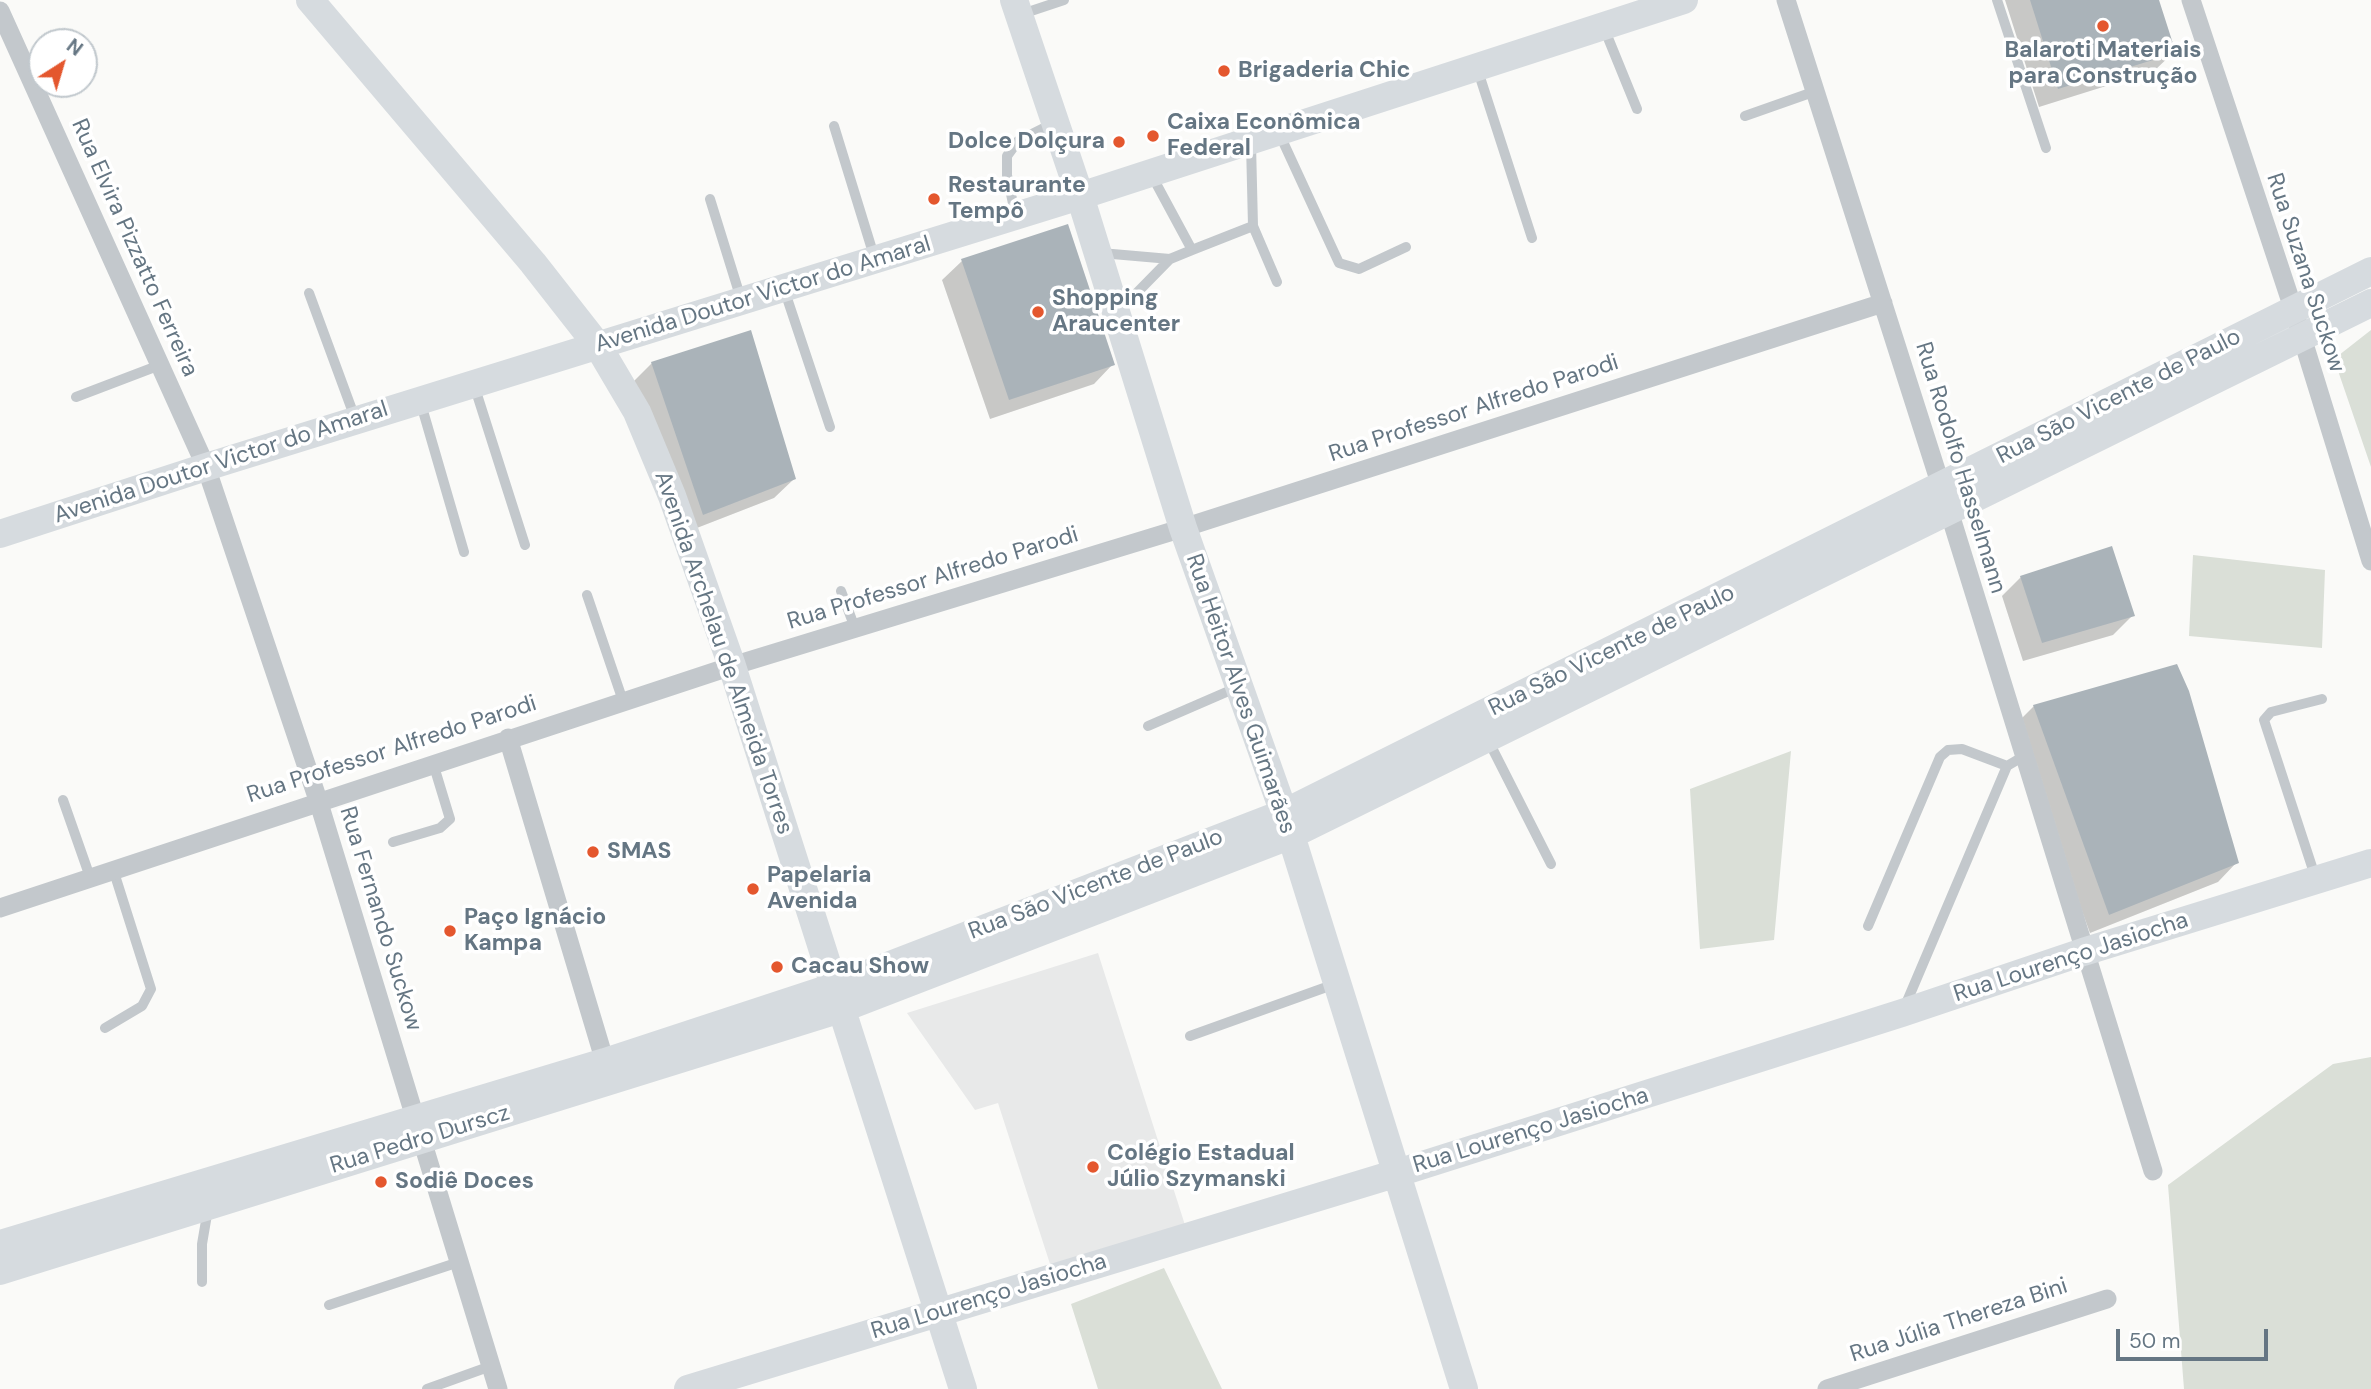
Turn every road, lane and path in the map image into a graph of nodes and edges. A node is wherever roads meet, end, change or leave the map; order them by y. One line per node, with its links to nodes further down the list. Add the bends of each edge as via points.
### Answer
1 (1065, 0): 7 (lane)
2 (1684, 0): 9 (main road, Avenida Doutor Victor do Amaral)
3 (1786, 0): 11 (street, Rua Rodolfo Hasselmann)
4 (1997, 0): 18 (lane)
5 (2191, 0): 37 (street, Rua Suzana Suckow)
6 (309, 2): 40 (main road, Avenida Archelau de Almeida Torres, via 533,263)
7 (1017, 7): 14 (main road, Rua Heitor Alves Guimarães)
8 (0, 11): 41 (street, Rua Elvira Pizzatto Ferreira)
9 (1604, 26): 10 (main road, Avenida Doutor Victor do Amaral); 12 (lane)
10 (1476, 67): 16 (main road, Avenida Doutor Victor do Amaral); 24 (lane)
11 (1816, 91): 13 (lane); 35 (street, Rua Rodolfo Hasselmann)
12 (1637, 108)
13 (1745, 116)
14 (1055, 122): 20 (main road, Rua Heitor Alves Guimarães); 22 (lane, via 1018,141 1007,156)
15 (834, 126): 29 (lane)
16 (1279, 132): 17 (main road, Avenida Doutor Victor do Amaral); 25 (lane, via 1339,263 1359,268)
17 (1250, 141): 19 (main road, Avenida Doutor Victor do Amaral); 23 (lane)
18 (2046, 148)
19 (1151, 174): 20 (main road, Avenida Doutor Victor do Amaral); 26 (lane)
20 (1080, 197): 22 (main road, Avenida Doutor Victor do Amaral); 27 (main road, Rua Heitor Alves Guimarães)
21 (710, 199): 34 (lane)
22 (1016, 216): 29 (main road, Avenida Doutor Victor do Amaral)
23 (1253, 226): 26 (lane); 31 (lane)
24 (1532, 238)
25 (1406, 247)
26 (1192, 250): 28 (lane)
27 (1097, 252): 28 (lane); 38 (main road, Rua Heitor Alves Guimarães)
28 (1170, 259): 38 (lane)
29 (875, 260): 32 (main road, Avenida Doutor Victor do Amaral)
30 (2370, 272): 37 (main road, Rua São Vicente de Paulo)
31 (1277, 282)
32 (784, 288): 34 (main road, Avenida Doutor Victor do Amaral); 46 (lane)
33 (309, 293): 45 (lane)
34 (742, 301): 40 (main road, Avenida Doutor Victor do Amaral)
35 (1883, 303): 48 (street, Rua Rodolfo Hasselmann); 49 (street, Rua Professor Alfredo Parodi)
36 (2371, 303): 39 (main road, Rua São Vicente de Paulo)
37 (2293, 308): 39 (street, Rua Suzana Suckow); 48 (main road, Rua São Vicente de Paulo)
38 (1116, 313): 49 (main road, Rua Heitor Alves Guimarães)
39 (2300, 336): 48 (main road, Rua São Vicente de Paulo); 53 (street, Rua Suzana Suckow)
40 (598, 346): 42 (main road, Avenida Doutor Victor do Amaral); 57 (main road, Avenida Archelau de Almeida Torres, via 637,412)
41 (160, 365): 43 (lane); 47 (street, Rua Elvira Pizzatto Ferreira)
42 (474, 384): 44 (main road, Avenida Doutor Victor do Amaral); 51 (lane)
43 (76, 397)
44 (420, 401): 45 (main road, Avenida Doutor Victor do Amaral); 52 (lane)
45 (356, 421): 47 (main road, Avenida Doutor Victor do Amaral)
46 (830, 427)
47 (206, 467): 50 (main road, Avenida Doutor Victor do Amaral); 67 (street, Rua Fernando Suckow)
48 (1946, 499): 63 (main road, Rua São Vicente de Paulo); 64 (street, Rua Rodolfo Hasselmann); 68 (main road, Rua São Vicente de Paulo)
49 (1183, 528): 56 (street, Rua Professor Alfredo Parodi); 58 (main road, Rua Heitor Alves Guimarães)
50 (0, 534)
51 (525, 545)
52 (464, 551)
53 (2371, 561)
54 (841, 591): 56 (lane)
55 (587, 596): 60 (lane)
56 (855, 628): 57 (street, Rua Professor Alfredo Parodi)
57 (732, 666): 60 (street, Rua Professor Alfredo Parodi); 79 (main road, Avenida Archelau de Almeida Torres)
58 (1239, 686): 61 (lane); 68 (main road, Rua Heitor Alves Guimarães)
59 (2322, 699): 74 (lane, via 2270,712 2264,720)
60 (623, 701): 62 (street, Rua Professor Alfredo Parodi)
61 (1148, 726)
62 (508, 738): 65 (street, Rua Professor Alfredo Parodi); 83 (street)
63 (1487, 738): 68 (main road, Rua São Vicente de Paulo); 71 (lane)
64 (2015, 761): 76 (lane, via 1962,749 1948,750 1940,757); 77 (street, Rua Rodolfo Hasselmann); 80 (lane)
65 (433, 762): 67 (street, Rua Professor Alfredo Parodi); 69 (lane, via 450,819 440,828)
66 (63, 800): 73 (lane)
67 (318, 800): 72 (street, Rua Professor Alfredo Parodi); 84 (street, Rua Fernando Suckow)
68 (1286, 825): 78 (main road, Rua Heitor Alves Guimarães); 79 (main road, Rua São Vicente de Paulo)
69 (393, 842)
70 (2371, 863): 74 (main road, Rua Lourenço Jasiocha)
71 (1551, 864)
72 (113, 869): 73 (street, Rua Professor Alfredo Parodi); 81 (lane, via 151,994 142,1006)
73 (90, 877): 75 (street, Rua Professor Alfredo Parodi)
74 (2317, 880): 77 (main road, Rua Lourenço Jasiocha)
75 (0, 908)
76 (1868, 926)
77 (2083, 952): 80 (main road, Rua Lourenço Jasiocha); 85 (street, Rua Rodolfo Hasselmann)
78 (1335, 984): 82 (lane); 86 (main road, Rua Heitor Alves Guimarães)
79 (837, 998): 83 (main road, Rua Pedro Durscz); 94 (main road, Avenida Archelau de Almeida Torres)
80 (1902, 1013): 86 (main road, Rua Lourenço Jasiocha)
81 (105, 1028)
82 (1190, 1037)
83 (608, 1071): 84 (main road, Rua Pedro Durscz)
84 (417, 1128): 87 (main road, Rua Pedro Durscz); 88 (main road, Rua Pedro Durscz); 89 (street, Rua Fernando Suckow)
85 (2153, 1171)
86 (1395, 1174): 94 (main road, Rua Lourenço Jasiocha); 100 (main road, Rua Heitor Alves Guimarães)
87 (209, 1207): 90 (main road, Rua Pedro Durscz); 91 (lane, via 202,1244)
88 (0, 1244)
89 (458, 1262): 93 (lane); 95 (street, Rua Fernando Suckow)
90 (0, 1271)
91 (202, 1282)
92 (2107, 1300): 101 (street, Rua Júlia Thereza Bini)
93 (329, 1305)
94 (939, 1313): 98 (main road, Rua Lourenço Jasiocha); 99 (main road, Avenida Archelau de Almeida Torres)
95 (491, 1366): 96 (lane); 97 (street, Rua Fernando Suckow)
96 (427, 1389)
97 (498, 1389)
98 (688, 1389)
99 (963, 1389)
100 (1464, 1389)
101 (1827, 1389)

